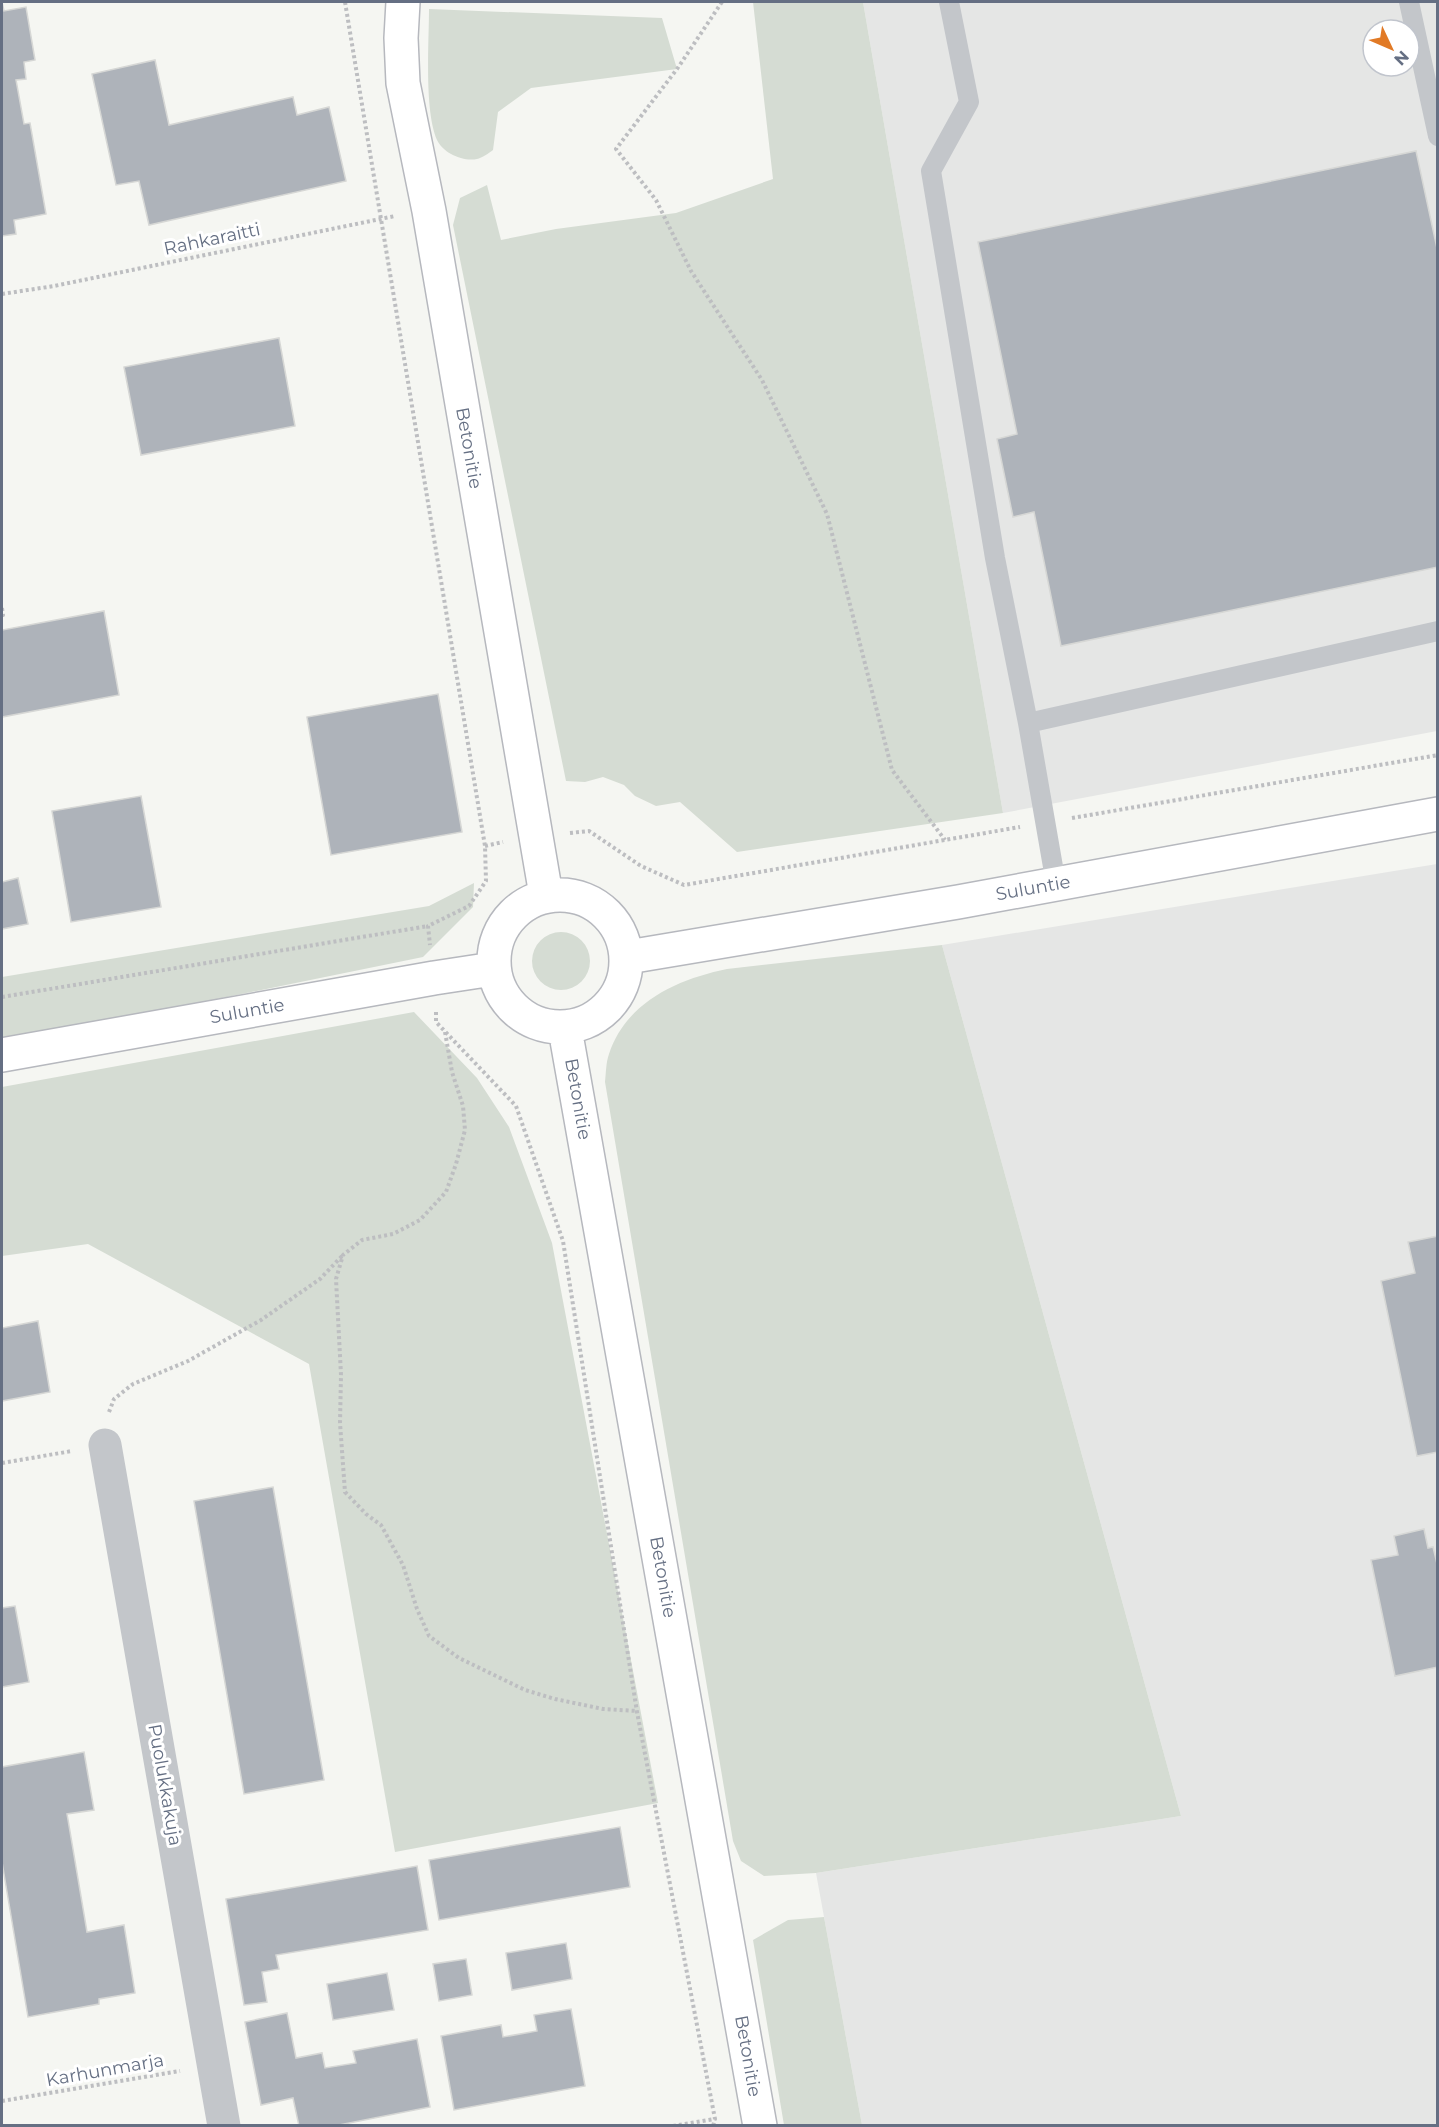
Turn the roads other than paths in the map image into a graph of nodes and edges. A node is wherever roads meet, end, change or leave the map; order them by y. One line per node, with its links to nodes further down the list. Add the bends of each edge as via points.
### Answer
1 (403, 2): 9 (street, Betonitie, via 403,83 429,211)
2 (949, 2): 6 (lane, via 969,102 932,171 995,558)
3 (1409, 2): 4 (lane)
4 (1437, 136)
5 (1437, 631): 6 (lane)
6 (1028, 723): 8 (lane)
7 (1437, 814): 8 (street, Suluntie)
8 (1056, 884): 10 (street, Suluntie)
9 (546, 895): 10 (street, via 585,898 615,921); 11 (street, via 517,909 497,936)
10 (628, 957): 12 (street, via 621,992 598,1018)
11 (493, 969): 12 (street, via 505,1001 532,1023); 13 (street, Suluntie)
12 (565, 1029): 15 (street, Betonitie)
13 (2, 1055)
14 (105, 1445): 16 (street, Puolukkakuja)
15 (759, 2125)
16 (224, 2126)

